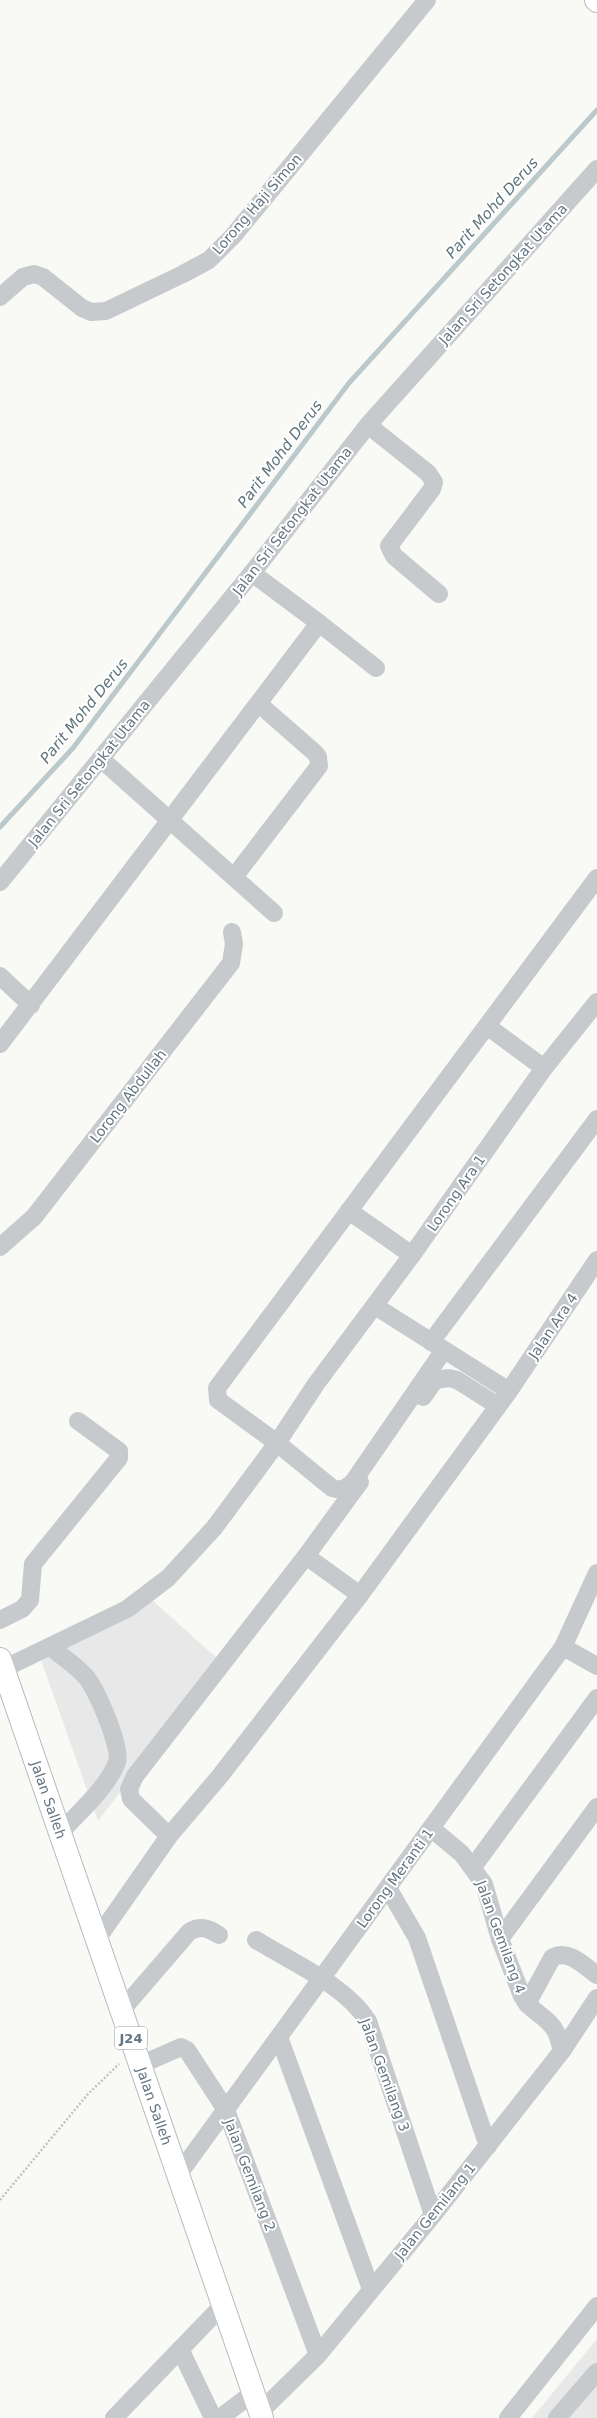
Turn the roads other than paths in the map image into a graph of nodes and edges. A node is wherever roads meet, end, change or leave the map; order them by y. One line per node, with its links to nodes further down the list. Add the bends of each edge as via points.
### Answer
1 (428, 0): 3 (street, Lorong Haji Simon, via 233,236 209,260 106,311 86,310 43,277 34,274 23,277)
2 (597, 170): 4 (street, Jalan Sri Setongkat Utama)
3 (0, 297)
4 (368, 425): 5 (street, Jalan Sri Setongkat Utama); 6 (street, via 428,473 433,480 432,489 389,546 394,556)
5 (252, 573): 7 (street); 10 (street, Jalan Sri Setongkat Utama)
6 (439, 594)
7 (319, 623): 8 (street); 9 (street)
8 (376, 668)
9 (259, 704): 11 (street); 12 (street, via 315,753 319,766)
10 (101, 759): 11 (street); 14 (street, Jalan Sri Setongkat Utama)
11 (169, 820): 12 (street); 19 (street)
12 (234, 877): 15 (street)
13 (597, 878): 20 (street)
14 (0, 882)
15 (274, 913)
16 (232, 932): 25 (street, Lorong Abdullah, via 234,954 230,963 34,1217)
17 (0, 976): 19 (street)
18 (597, 1002): 22 (street, Lorong Ara 1)
19 (31, 1005): 21 (street)
20 (487, 1026): 22 (street); 24 (street)
21 (0, 1044)
22 (544, 1068): 26 (street, Lorong Ara 1)
23 (597, 1119): 29 (street)
24 (350, 1211): 26 (street); 33 (street, via 218,1388 218,1400)
25 (0, 1247)
26 (412, 1255): 28 (street, Lorong Ara 1)
27 (597, 1260): 30 (street, Jalan Ara 4)
28 (375, 1306): 29 (street); 33 (street, Lorong Ara 1, via 316,1384)
29 (438, 1346): 30 (street); 33 (street, via 353,1482 346,1488 340,1491 332,1488)
30 (509, 1391): 31 (street, Jalan Ara 4)
31 (498, 1406): 34 (street, via 457,1380 435,1380); 36 (street, Jalan Ara 4)
32 (78, 1421): 37 (street, via 118,1452 119,1458 33,1564 30,1600 22,1609)
33 (277, 1443): 38 (street, Lorong Ara 1, via 214,1528 168,1578 127,1609)
34 (306, 1556): 36 (street); 46 (street, via 135,1776 128,1789 131,1799)
35 (597, 1572): 39 (street, Lorong Meranti 1)
36 (360, 1595): 46 (street, Jalan Ara 4, via 220,1776)
37 (0, 1620)
38 (51, 1647): 40 (street, Lorong Ara 1); 45 (street, via 77,1668 94,1688 117,1747 118,1760 106,1781)
39 (563, 1647): 41 (street); 44 (street, Lorong Meranti 1)
40 (2, 1664): 45 (main road, Jalan Salleh / J24)
41 (597, 1666)
42 (597, 1698): 47 (street)
43 (597, 1807): 51 (street)
44 (431, 1828): 47 (street, Jalan Gemilang 4); 48 (street, Lorong Meranti 1)
45 (60, 1834): 50 (main road, Jalan Salleh / J24)
46 (169, 1836): 50 (street, Jalan Ara 4)
47 (473, 1867): 51 (street, Jalan Gemilang 4, via 484,1884)
48 (388, 1888): 54 (street, Lorong Meranti 1); 62 (street, via 417,1938)
49 (219, 1935): 57 (street, via 208,1928 189,1932)
50 (97, 1939): 57 (main road, Jalan Salleh / J24)
51 (500, 1939): 56 (street, Jalan Gemilang 4)
52 (256, 1940): 54 (street, Jalan Gemilang 3)
53 (597, 1975): 56 (street, via 566,1954 558,1954 552,1958)
54 (321, 1980): 58 (street, Lorong Meranti 1); 64 (street, Jalan Gemilang 3, via 352,2000 368,2021)
55 (597, 1998): 59 (street, Jalan Gemilang 1)
56 (527, 2004): 59 (street, Jalan Gemilang 4, via 550,2023)
57 (121, 2011): 60 (main road, Jalan Salleh / J24)
58 (279, 2037): 61 (street, Lorong Meranti 1); 65 (street)
59 (562, 2050): 62 (street, Jalan Gemilang 1)
60 (138, 2058): 61 (street, Jalan Gemilang 2, via 181,2046 187,2050); 63 (main road, Jalan Salleh / J24)
61 (226, 2110): 63 (street, Lorong Meranti 1); 69 (street, Jalan Gemilang 2)
62 (488, 2146): 64 (street, Jalan Gemilang 1)
63 (178, 2175): 66 (main road, Jalan Salleh / J24)
64 (433, 2215): 65 (street, Jalan Gemilang 1)
65 (370, 2289): 69 (street, Jalan Gemilang 1)
66 (223, 2305): 68 (street); 71 (main road, Jalan Salleh / J24)
67 (597, 2306): 75 (street)
68 (180, 2349): 72 (street); 73 (street)
69 (318, 2355): 71 (street, Jalan Gemilang 1)
70 (597, 2372): 76 (street)
71 (258, 2408): 74 (street, Jalan Gemilang 1)
72 (114, 2418)
73 (213, 2418)
74 (220, 2418)
75 (508, 2418)
76 (557, 2418)

